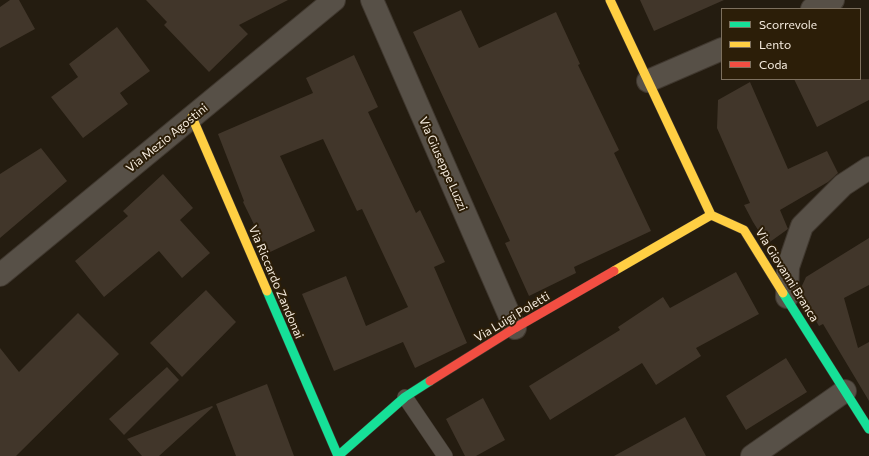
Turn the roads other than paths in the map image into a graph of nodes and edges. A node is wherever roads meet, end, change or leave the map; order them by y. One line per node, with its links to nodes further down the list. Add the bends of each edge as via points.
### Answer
1 (334, 0): 8 (street, Via Mezio Agostini)
2 (372, 0): 13 (street, Via Giuseppe Luzzi)
3 (610, 0): 7 (street)
4 (833, 0): 5 (street)
5 (814, 8)
6 (721, 49): 7 (street)
7 (648, 81): 10 (street)
8 (192, 118): 11 (street, Via Mezio Agostini); 17 (street, Via Riccardo Zandonai)
9 (869, 168): 12 (street, via 843,185 802,226 788,267)
10 (711, 215): 12 (street, Via Giovanni Branca, via 744,230); 13 (street, Via Luigi Poletti)
11 (0, 275)
12 (787, 297): 14 (street, Via Giovanni Branca)
13 (515, 328): 15 (street, Via Luigi Poletti)
14 (845, 391): 16 (street, Via Giovanni Branca); 19 (street)
15 (405, 397): 17 (street, Via Luigi Poletti); 18 (lane)
16 (869, 428)
17 (338, 456)
18 (445, 456)
19 (752, 456)

